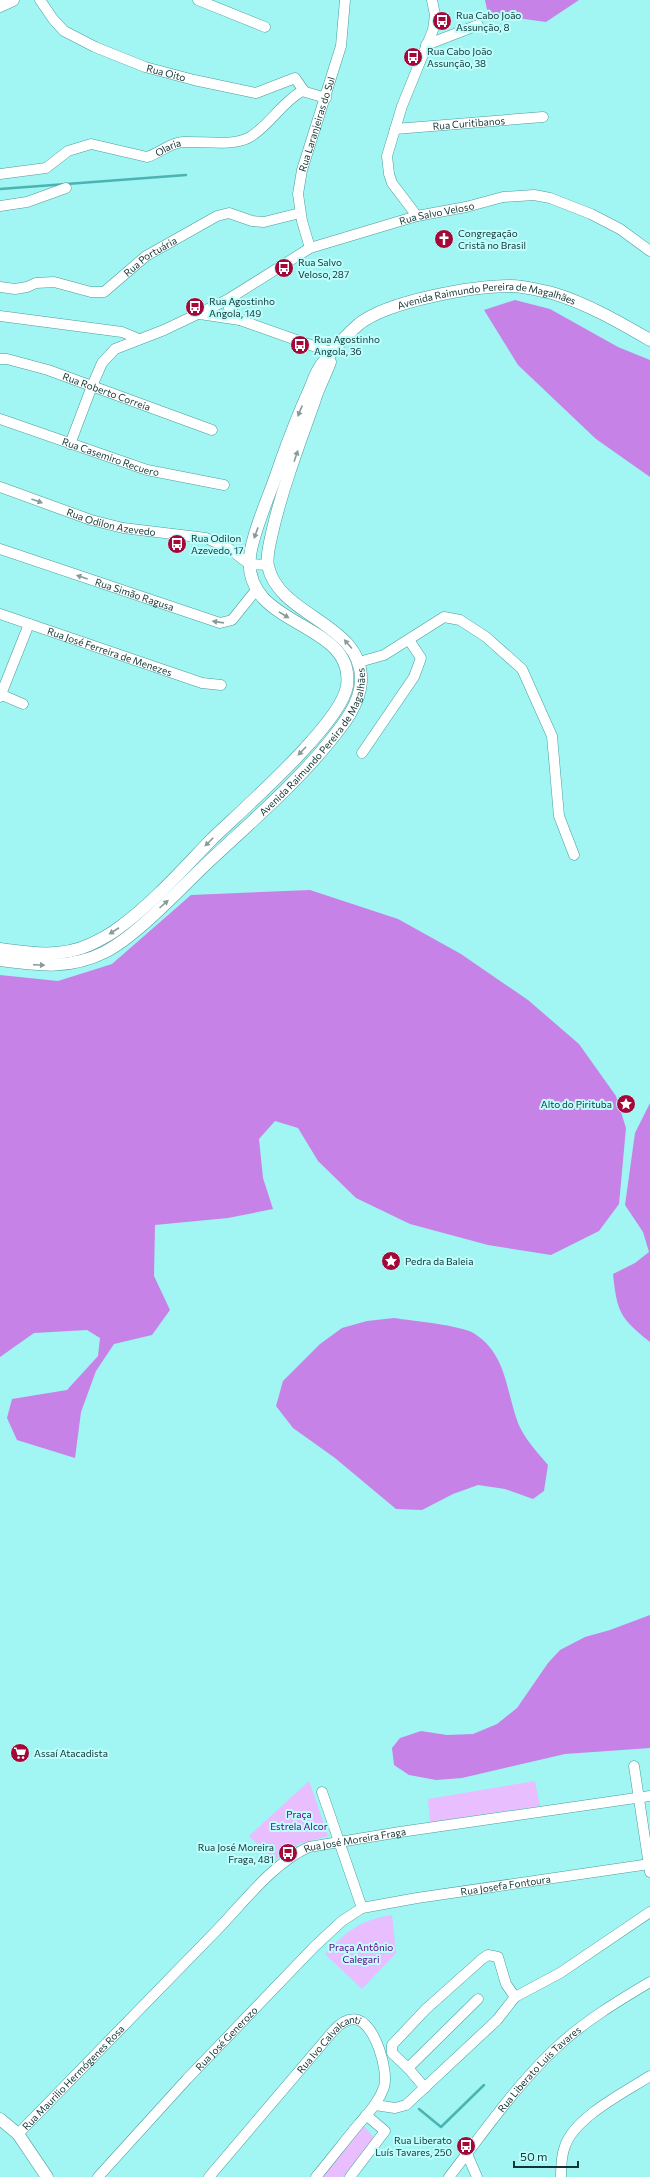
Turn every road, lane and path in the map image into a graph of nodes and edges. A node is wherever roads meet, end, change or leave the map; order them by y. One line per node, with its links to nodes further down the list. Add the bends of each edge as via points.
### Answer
1 (13, 0): 6 (main road)
2 (40, 0): 10 (street, Rua Oito, via 64,31 95,47 146,67 256,93 295,78)
3 (198, 0): 8 (street)
4 (345, 0): 11 (street, Rua Laranjeiras do Sul, via 341,46)
5 (432, 0): 9 (street, via 434,24)
6 (0, 6)
7 (478, 25): 9 (street)
8 (265, 27)
9 (426, 46): 13 (street)
10 (304, 91): 11 (street); 14 (street, Olaria, via 286,102 261,129 243,140 179,143 169,145 147,157 89,144 64,154 46,168)
11 (326, 98): 17 (street, Rua Laranjeiras do Sul, via 302,170 298,194)
12 (543, 117): 13 (street, Rua Curitibanos)
13 (395, 129): 18 (street, via 387,156 389,174 398,192)
14 (0, 174)
15 (66, 188): 16 (street, via 27,202)
16 (0, 206)
17 (300, 213): 19 (street, Rua Laranjeiras do Sul); 21 (street, Rua Portuária, via 281,216 267,222 252,221 229,214 217,216 146,256 102,292 86,291 54,282 36,283 15,289)
18 (417, 216): 19 (street, Rua Salvo Veloso); 20 (street, Rua Salvo Veloso, via 503,197 534,195 550,198 591,214 620,229)
19 (310, 248): 22 (street, Rua Salvo Veloso)
20 (650, 251)
21 (0, 287)
22 (227, 300): 23 (street, Rua Salvo Veloso); 25 (street, via 229,308)
23 (198, 314): 25 (street); 26 (street, Rua Salvo Veloso)
24 (0, 316): 26 (street, via 122,332)
25 (240, 320): 28 (street)
26 (139, 339): 30 (street, Rua Salvo Veloso, via 115,349 107,356)
27 (650, 340): 28 (main road, Avenida Raimundo Pereira de Magalhães, via 579,303 554,294 513,286 494,286 434,296 389,308 361,322)
28 (333, 354): 37 (main road, Avenida Raimundo Pereira de Magalhães, one-way to 37, via 321,365 294,425 253,542); 38 (main road, Avenida Raimundo Pereira de Magalhães, one-way to 28, via 271,538 283,493 314,400)
29 (0, 359): 30 (street, Rua Roberto Correia, via 24,363)
30 (92, 386): 32 (street, Rua Roberto Correia); 33 (street, Rua Salvo Veloso)
31 (0, 419): 33 (street, Rua Casemiro Recuero)
32 (212, 430)
33 (70, 444): 34 (street, Rua Casemiro Recuero, via 147,470)
34 (224, 485)
35 (0, 487): 37 (street, Rua Odilon Azevedo, one-way to 37, via 91,520 122,528 206,538 228,548)
36 (0, 549): 39 (street, Rua Simão Ragusa, one-way to 36, via 232,620 220,623)
37 (249, 564): 38 (street); 39 (main road, Avenida Raimundo Pereira de Magalhães)
38 (268, 565): 40 (main road, Avenida Raimundo Pereira de Magalhães, via 274,583)
39 (256, 590): 40 (main road, via 272,588); 50 (main road, Avenida Raimundo Pereira de Magalhães, one-way to 50, via 278,611 320,636 335,649 346,669 346,690 343,699 318,734 297,757 121,926 99,941 77,950 49,954)
40 (302, 609): 44 (main road, Avenida Raimundo Pereira de Magalhães, one-way to 40, via 343,640)
41 (0, 614): 42 (street, Rua José Ferreira de Menezes)
42 (29, 624): 45 (street, Rua José Ferreira de Menezes, via 202,682); 46 (street)
43 (409, 640): 44 (street, via 384,655); 48 (street, via 421,658 414,677); 49 (street, via 444,618 460,620 486,637 522,669 552,736 559,816)
44 (359, 662): 51 (main road, Avenida Raimundo Pereira de Magalhães, one-way to 44, via 59,966 82,961 106,951 130,933 268,805 330,741 352,711 359,694)
45 (221, 685)
46 (0, 695): 47 (street)
47 (23, 704)
48 (362, 753)
49 (574, 855)
50 (0, 949)
51 (0, 960)
52 (634, 1766): 55 (street)
53 (322, 1792): 56 (street)
54 (650, 1796): 55 (street, Rua José Moreira Fraga)
55 (639, 1798): 56 (street, Rua José Moreira Fraga); 57 (street)
56 (338, 1842): 58 (street); 63 (street, Rua José Moreira Fraga, via 308,1847 286,1859)
57 (650, 1867): 58 (street, Rua Josefa Fontoura, via 424,1897)
58 (362, 1908): 73 (street, Rua José Generozo, via 342,1921 315,1946 187,2079)
59 (650, 1912): 61 (street, via 560,1973)
60 (650, 1982): 71 (street, Rua Liberato Luis Tavares, via 610,2006 558,2046 500,2109)
61 (515, 1997): 64 (street, via 506,1984 498,1957 488,1955 426,2009 392,2045 392,2053); 66 (street, via 497,2020)
62 (478, 1999): 64 (street)
63 (128, 2021): 70 (street, Rua Maurilio Hermógenes Rosa)
64 (408, 2068): 66 (street)
65 (650, 2076): 79 (street, via 578,2126 565,2146)
66 (424, 2088): 67 (street, via 401,2107)
67 (374, 2105): 68 (street, Rua Ivo Calvalcanti); 74 (street, Rua Ivo Calvalcanti, via 386,2078 380,2051 364,2023 347,2020 326,2038)
68 (366, 2115): 75 (street, Rua Ivo Calvalcanti); 76 (street, via 385,2131)
69 (0, 2119): 70 (main road)
70 (18, 2134): 72 (main road)
71 (467, 2154): 77 (street, Rua Liberato Luis Tavares); 78 (street)
72 (47, 2177)
73 (98, 2177)
74 (209, 2177)
75 (316, 2177)
76 (350, 2177)
77 (449, 2177)
78 (477, 2177)
79 (561, 2177)

